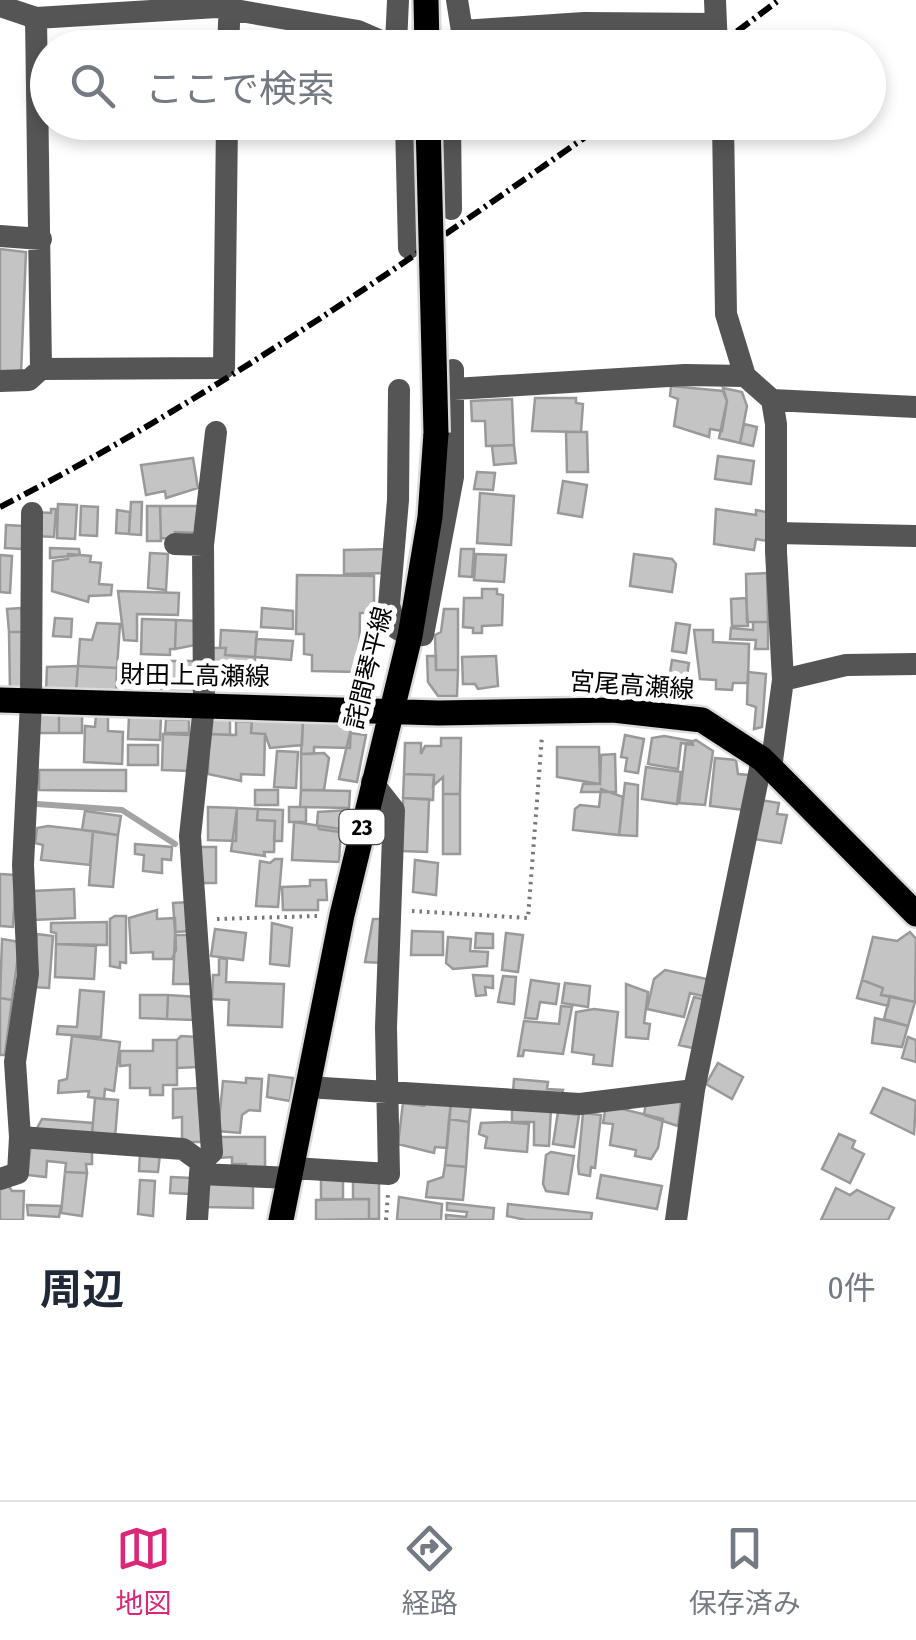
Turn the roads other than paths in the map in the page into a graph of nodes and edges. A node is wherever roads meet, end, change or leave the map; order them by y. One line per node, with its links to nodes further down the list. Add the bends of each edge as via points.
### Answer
1 (398, 0): 11 (street)
2 (426, 0): 12 (main road)
3 (457, 0): 13 (street)
4 (230, 4): 7 (street); 9 (street); 10 (street)
5 (0, 6): 7 (street)
6 (715, 12): 14 (street)
7 (36, 18): 8 (street)
8 (36, 30)
9 (229, 30)
10 (353, 30)
11 (397, 30)
12 (427, 30)
13 (459, 30)
14 (530, 30)
15 (38, 140): 23 (street)
16 (228, 140): 25 (street, via 224,368)
17 (406, 140): 24 (street)
18 (428, 140): 37 (main road, 詫間琴平線 / 23, bridge, via 436,433)
19 (450, 140): 21 (street)
20 (724, 140): 26 (street, via 726,314)
21 (451, 208)
22 (0, 236): 23 (street)
23 (40, 239): 25 (street)
24 (408, 248)
25 (42, 369): 27 (street, via 28,380)
26 (745, 376): 29 (street); 37 (street, via 453,379 450,493 423,636)
27 (0, 381)
28 (398, 390): 37 (street, via 389,604 396,628)
29 (772, 400): 30 (street); 33 (street)
30 (916, 407)
31 (216, 432): 36 (street)
32 (32, 513): 41 (street)
33 (776, 534): 34 (street); 39 (street)
34 (916, 536)
35 (175, 544): 36 (street)
36 (202, 545): 42 (street)
37 (410, 636): 43 (main road, 詫間琴平線 / 23)
38 (916, 664): 39 (street, via 846,665)
39 (783, 680): 44 (street)
40 (0, 700): 41 (main road, 財田上高瀬線)
41 (31, 702): 42 (main road, 財田上高瀬線); 47 (street, via 23,865 28,974)
42 (204, 706): 43 (main road, 財田上高瀬線); 52 (street, via 190,836 212,1152)
43 (389, 710): 44 (main road, 宮尾高瀬線, via 665,714 702,720); 45 (main road, 詫間琴平線 / 23)
44 (767, 764): 46 (main road, 宮尾高瀬線); 49 (street)
45 (372, 782): 48 (main road, 詫間琴平線 / 23); 50 (street, via 394,810)
46 (916, 914)
47 (7, 1061): 51 (street)
48 (307, 1086): 50 (street); 53 (main road, 詫間琴平線 / 23)
49 (694, 1090): 50 (street, via 580,1104); 57 (street)
50 (388, 1091): 53 (street, via 389,1174)
51 (20, 1137): 52 (street, via 183,1149); 54 (street, via 18,1173)
52 (201, 1168): 53 (street); 55 (street)
53 (292, 1173): 56 (main road, 詫間琴平線 / 23)
54 (0, 1179)
55 (197, 1220)
56 (281, 1220)
57 (676, 1220)

